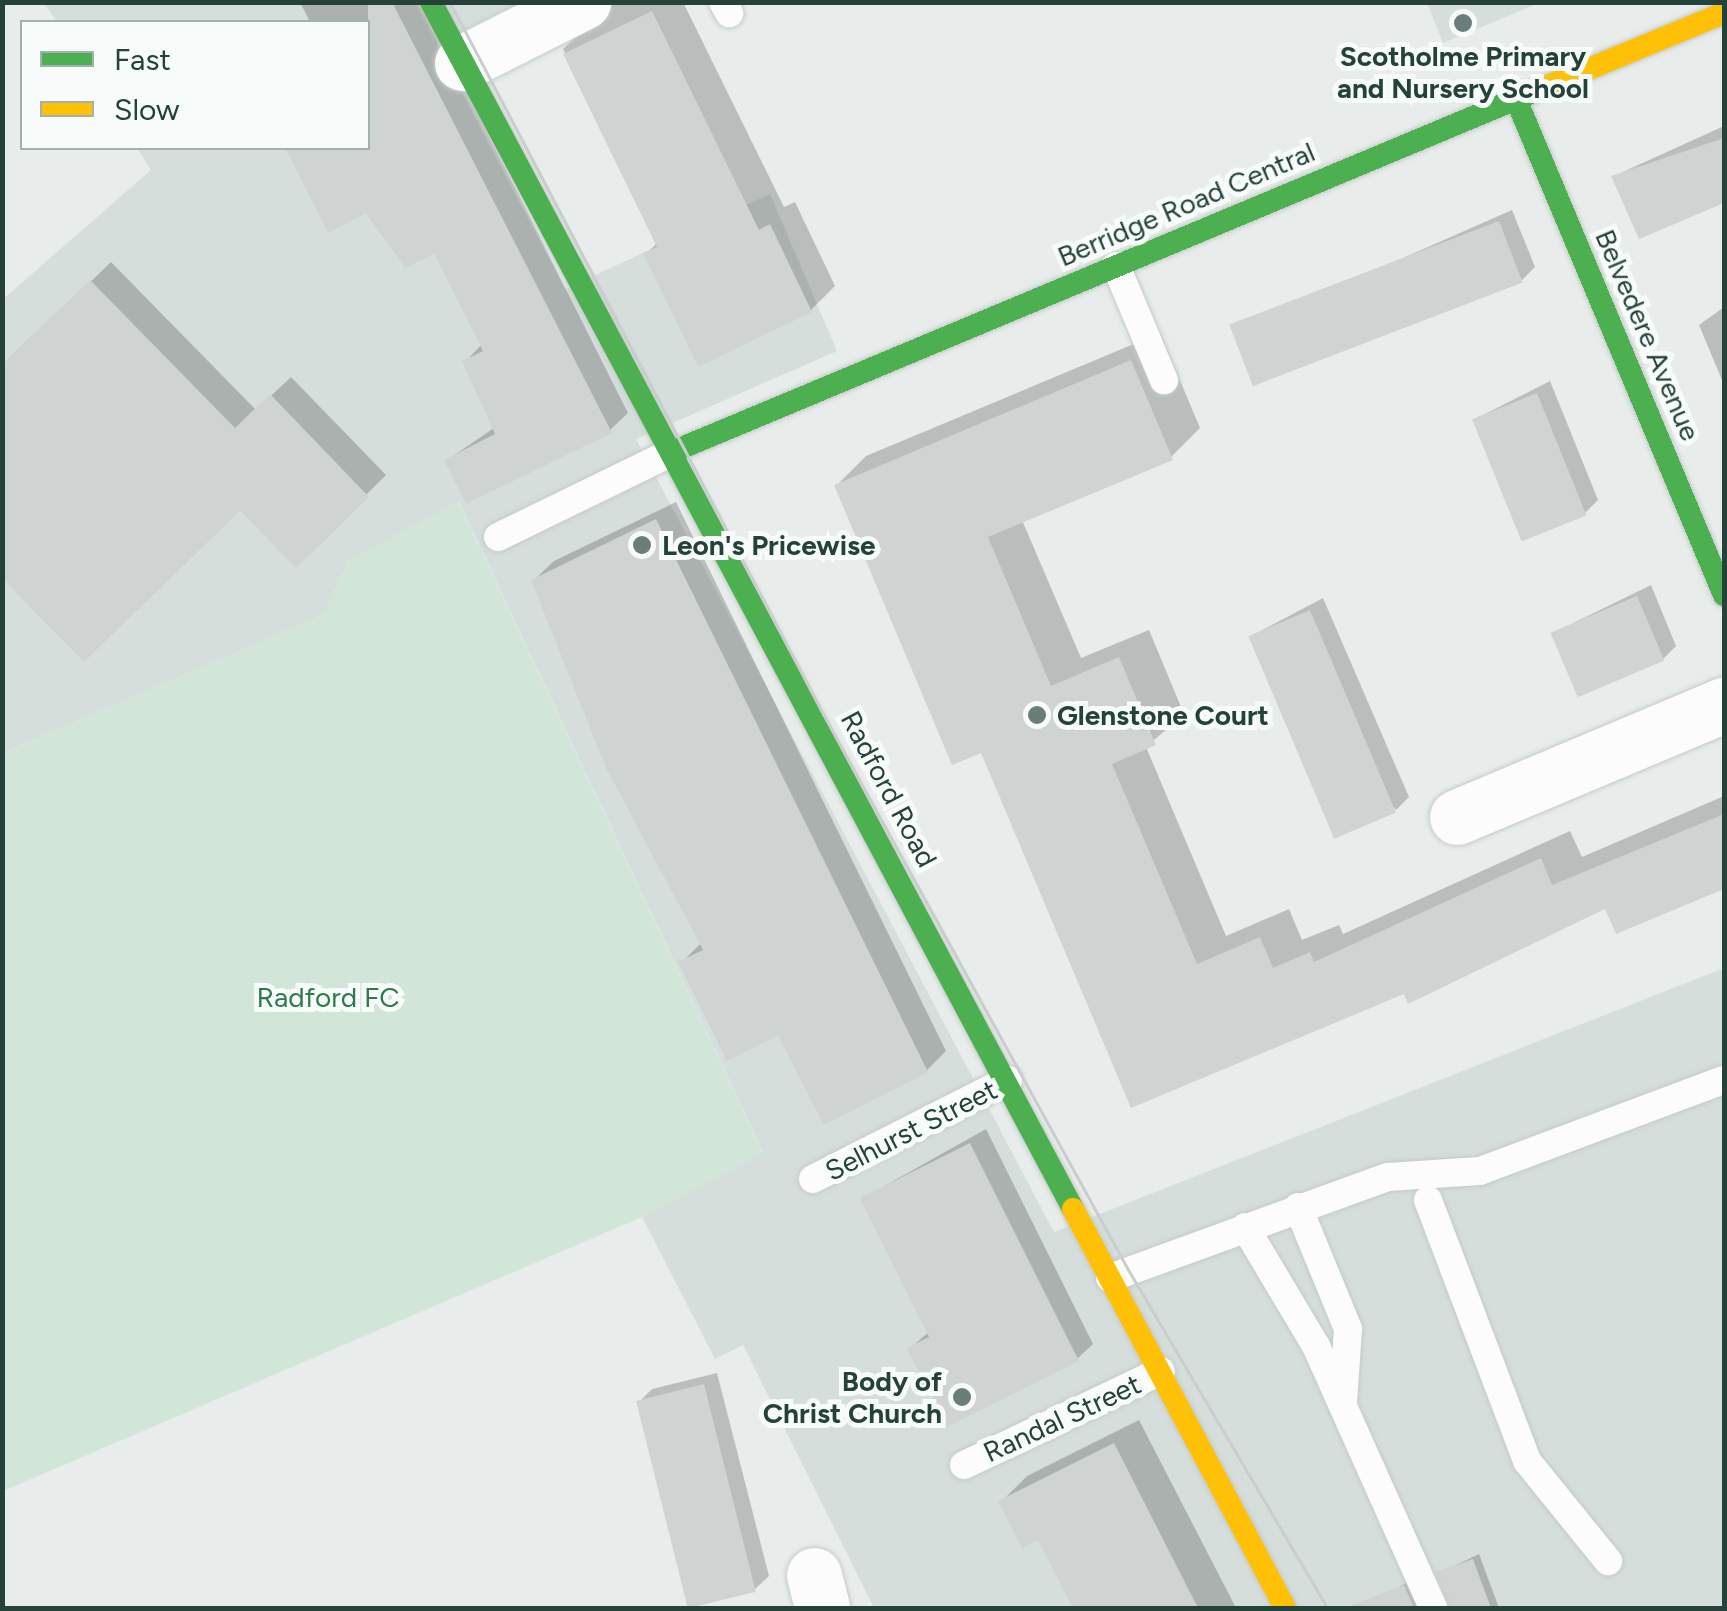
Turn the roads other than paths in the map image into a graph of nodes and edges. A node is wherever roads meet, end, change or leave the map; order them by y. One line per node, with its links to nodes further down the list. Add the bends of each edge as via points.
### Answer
1 (431, 2): 4 (street, Radford Road)
2 (583, 2): 4 (street)
3 (1724, 13): 5 (street, Berridge Road Central)
4 (462, 63): 8 (street, Radford Road)
5 (1516, 99): 6 (street, Berridge Road Central); 10 (street, Belvedere Avenue)
6 (1116, 266): 7 (lane); 8 (street, Berridge Road Central)
7 (1164, 380)
8 (672, 452): 9 (lane); 13 (street, Radford Road)
9 (498, 537)
10 (1724, 595)
11 (1724, 705): 12 (street)
12 (1458, 818)
13 (1008, 1080): 15 (lane, Selhurst Street); 19 (street, Radford Road)
14 (1724, 1080): 17 (lane, via 1480,1171 1388,1177)
15 (813, 1179)
16 (1428, 1200): 23 (lane, via 1527,1461)
17 (1298, 1207): 18 (lane); 21 (lane, via 1348,1329)
18 (1244, 1227): 19 (lane); 21 (lane)
19 (1110, 1278): 20 (street, Radford Road)
20 (1161, 1370): 22 (lane, Randal Street); 24 (street, Radford Road)
21 (1343, 1408): 25 (lane)
22 (964, 1464)
23 (1608, 1561)
24 (1285, 1608)
25 (1434, 1608)

